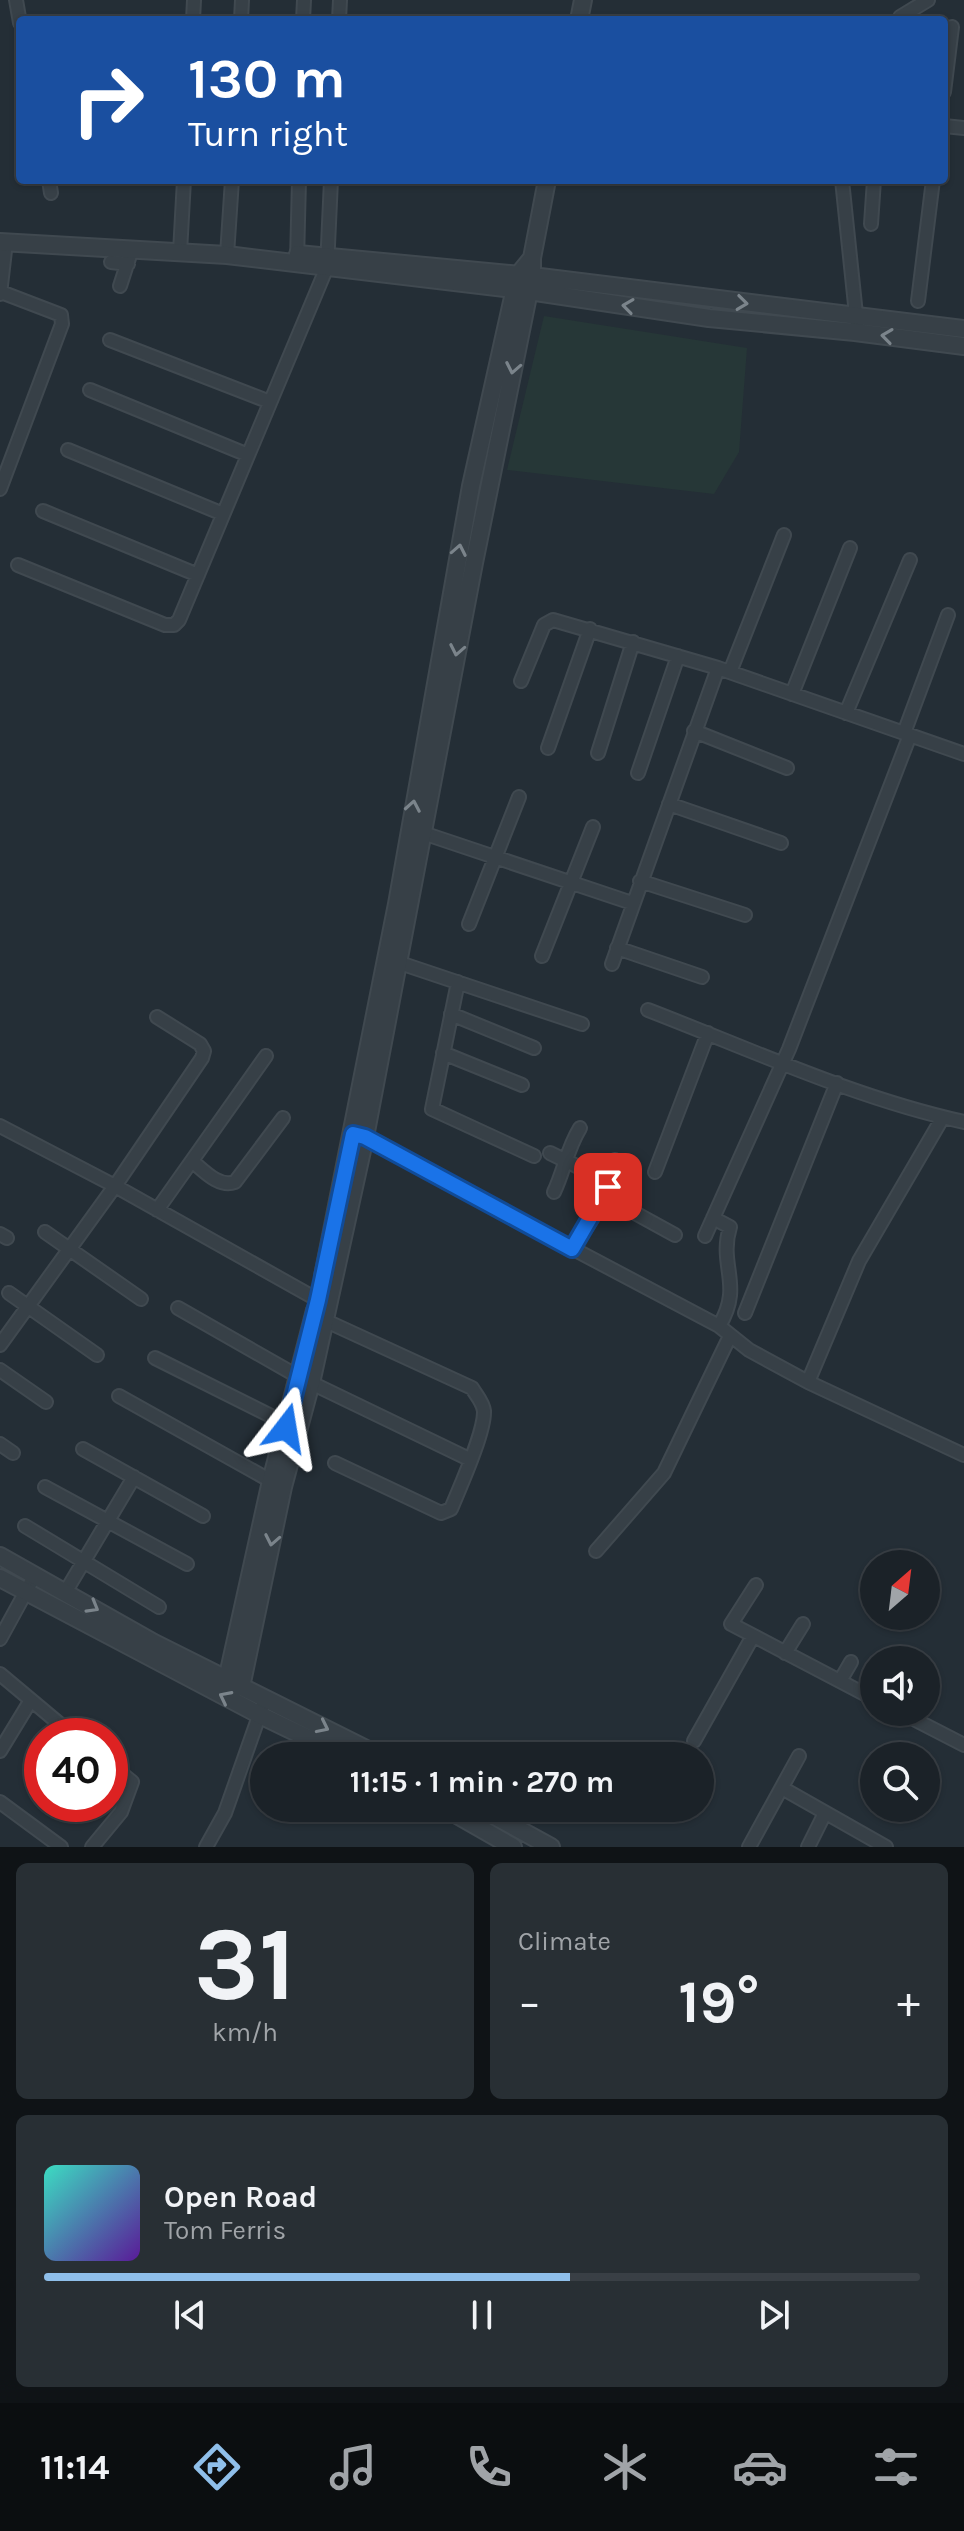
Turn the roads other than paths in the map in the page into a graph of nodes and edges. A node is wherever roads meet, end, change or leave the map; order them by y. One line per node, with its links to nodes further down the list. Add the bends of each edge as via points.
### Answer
1 (928, 0): 2 (street)
2 (903, 16)
3 (952, 27): 4 (street)
4 (948, 60)
5 (184, 184): 16 (street)
6 (232, 184): 17 (street)
7 (299, 184): 19 (street)
8 (331, 184): 20 (street)
9 (546, 184): 22 (street)
10 (842, 184): 26 (street)
11 (874, 184): 13 (street)
12 (933, 184): 25 (street)
13 (871, 224)
14 (2, 240): 15 (street); 24 (street)
15 (51, 240): 16 (street); 18 (street)
16 (180, 248): 17 (street); 18 (street)
17 (228, 250): 19 (street)
18 (130, 257): 21 (street); 23 (street)
19 (297, 258): 20 (street)
20 (327, 261): 22 (street); 31 (street)
21 (111, 262)
22 (523, 283): 26 (street, via 709,318); 60 (street, one-way to 60); 90 (street, one-way to 22, via 468,502)
23 (120, 286)
24 (0, 293): 34 (street, via 61,315 62,324)
25 (918, 301)
26 (856, 325): 27 (street); 29 (street, one-way to 26)
27 (964, 329)
28 (110, 340): 31 (street)
29 (964, 346)
30 (90, 390): 33 (street)
31 (270, 402): 33 (street)
32 (68, 450): 36 (street)
33 (248, 455): 36 (street)
34 (0, 489)
35 (43, 511): 41 (street)
36 (223, 514): 41 (street)
37 (784, 535): 46 (street)
38 (850, 548): 48 (street)
39 (910, 560): 49 (street)
40 (18, 565): 41 (street, via 165,625 179,620)
41 (198, 575)
42 (948, 615): 51 (street)
43 (590, 629): 44 (street); 47 (street, via 553,620 544,625); 52 (street)
44 (633, 642): 45 (street); 53 (street)
45 (678, 656): 46 (street); 56 (street)
46 (724, 670): 48 (street); 50 (street)
47 (521, 681)
48 (792, 694): 49 (street)
49 (846, 713): 51 (street)
50 (694, 731): 55 (street); 58 (street)
51 (907, 734): 54 (street); 82 (street)
52 (548, 748)
53 (598, 753)
54 (964, 754)
55 (787, 768)
56 (638, 773)
57 (519, 797): 62 (street)
58 (669, 804): 61 (street); 63 (street)
59 (593, 827): 64 (street)
60 (423, 833): 62 (street); 70 (street)
61 (781, 843)
62 (497, 856): 64 (street); 67 (street)
63 (640, 881): 65 (street); 66 (street)
64 (571, 882): 65 (street); 69 (street)
65 (632, 903): 68 (street)
66 (745, 915)
67 (469, 924)
68 (617, 948): 71 (street); 72 (street)
69 (542, 956)
70 (400, 963): 73 (street); 90 (street)
71 (612, 964)
72 (702, 977)
73 (458, 982): 75 (street); 77 (street)
74 (648, 1010): 78 (street)
75 (451, 1014): 79 (street); 80 (street)
76 (157, 1017): 98 (street, via 204,1051)
77 (582, 1024)
78 (708, 1033): 82 (street); 96 (street)
79 (534, 1048)
80 (443, 1053): 84 (street); 92 (street, via 432,1109)
81 (266, 1056): 95 (street)
82 (782, 1062): 83 (street); 102 (street)
83 (837, 1083): 85 (street); 111 (street)
84 (522, 1085)
85 (943, 1117): 87 (street); 123 (street, via 859,1261)
86 (283, 1118): 95 (street, via 235,1182 219,1182)
87 (964, 1122)
88 (0, 1126): 98 (street)
89 (580, 1128): 93 (street)
90 (359, 1136): 107 (street); 114 (street)
91 (550, 1153): 93 (street)
92 (534, 1156)
93 (564, 1160): 97 (street); 99 (street)
94 (615, 1160): 97 (street)
95 (192, 1161): 101 (street)
96 (655, 1172)
97 (607, 1181): 100 (street)
98 (115, 1186): 101 (street); 106 (street)
99 (554, 1192)
100 (604, 1196): 104 (street); 107 (street)
101 (157, 1210): 114 (street)
102 (713, 1218): 105 (street); 109 (street, via 730,1227 725,1243)
103 (45, 1232): 106 (street)
104 (675, 1235)
105 (705, 1236)
106 (69, 1249): 110 (street); 112 (street)
107 (572, 1249): 116 (street)
108 (9, 1293): 112 (street)
109 (731, 1297): 111 (street); 116 (street)
110 (141, 1299)
111 (750, 1300): 115 (street)
112 (28, 1307): 118 (street); 119 (street)
113 (178, 1308): 122 (street)
114 (323, 1308): 122 (street); 131 (street, via 472,1388 484,1413)
115 (745, 1313)
116 (719, 1326): 117 (street)
117 (730, 1336): 123 (street); 139 (street, via 664,1473)
118 (0, 1345)
119 (97, 1355)
120 (155, 1358): 126 (street)
121 (0, 1370): 125 (street)
122 (305, 1380): 126 (street); 131 (street); 156 (street, one-way to 156)
123 (808, 1382): 130 (street)
124 (119, 1396): 134 (street)
125 (46, 1402)
126 (287, 1424): 134 (street)
127 (0, 1444): 129 (street)
128 (83, 1449): 133 (street)
129 (13, 1453)
130 (964, 1455)
131 (471, 1460): 132 (street, via 451,1509 441,1513)
132 (335, 1463)
133 (134, 1477): 136 (street); 137 (street)
134 (271, 1481): 156 (street)
135 (45, 1487): 137 (street)
136 (203, 1516)
137 (107, 1521): 141 (street); 142 (street)
138 (25, 1526): 141 (street)
139 (596, 1551)
140 (0, 1556): 143 (street)
141 (84, 1561): 146 (street); 148 (street)
142 (187, 1564)
143 (35, 1575): 146 (street); 147 (street)
144 (0, 1578): 147 (street)
145 (756, 1585): 150 (street, via 731,1624)
146 (66, 1591): 156 (street, one-way to 156)
147 (25, 1592): 151 (street); 159 (street, one-way to 147)
148 (159, 1607)
149 (803, 1624): 152 (street)
150 (753, 1636): 152 (street); 162 (street)
151 (0, 1639)
152 (785, 1653): 155 (street)
153 (851, 1662): 155 (street)
154 (0, 1674): 158 (street)
155 (840, 1681): 157 (street)
156 (234, 1683): 159 (street)
157 (860, 1692)
158 (31, 1700): 160 (street); 166 (street)
159 (263, 1707): 163 (street); 164 (street, one-way to 164); 177 (street, via 225,1813)
160 (52, 1718)
161 (927, 1726): 165 (street)
162 (694, 1741)
163 (322, 1742)
164 (347, 1742)
165 (964, 1745)
166 (0, 1751)
167 (799, 1756): 168 (street)
168 (782, 1788): 170 (street); 180 (street)
169 (0, 1802): 175 (street)
170 (825, 1813): 174 (street); 181 (street)
171 (113, 1822): 176 (street)
172 (469, 1822): 178 (street)
173 (505, 1822): 179 (street)
174 (868, 1843): 182 (street)
175 (61, 1847)
176 (92, 1847)
177 (206, 1847)
178 (513, 1847)
179 (551, 1847)
180 (749, 1847)
181 (808, 1847)
182 (886, 1847)

